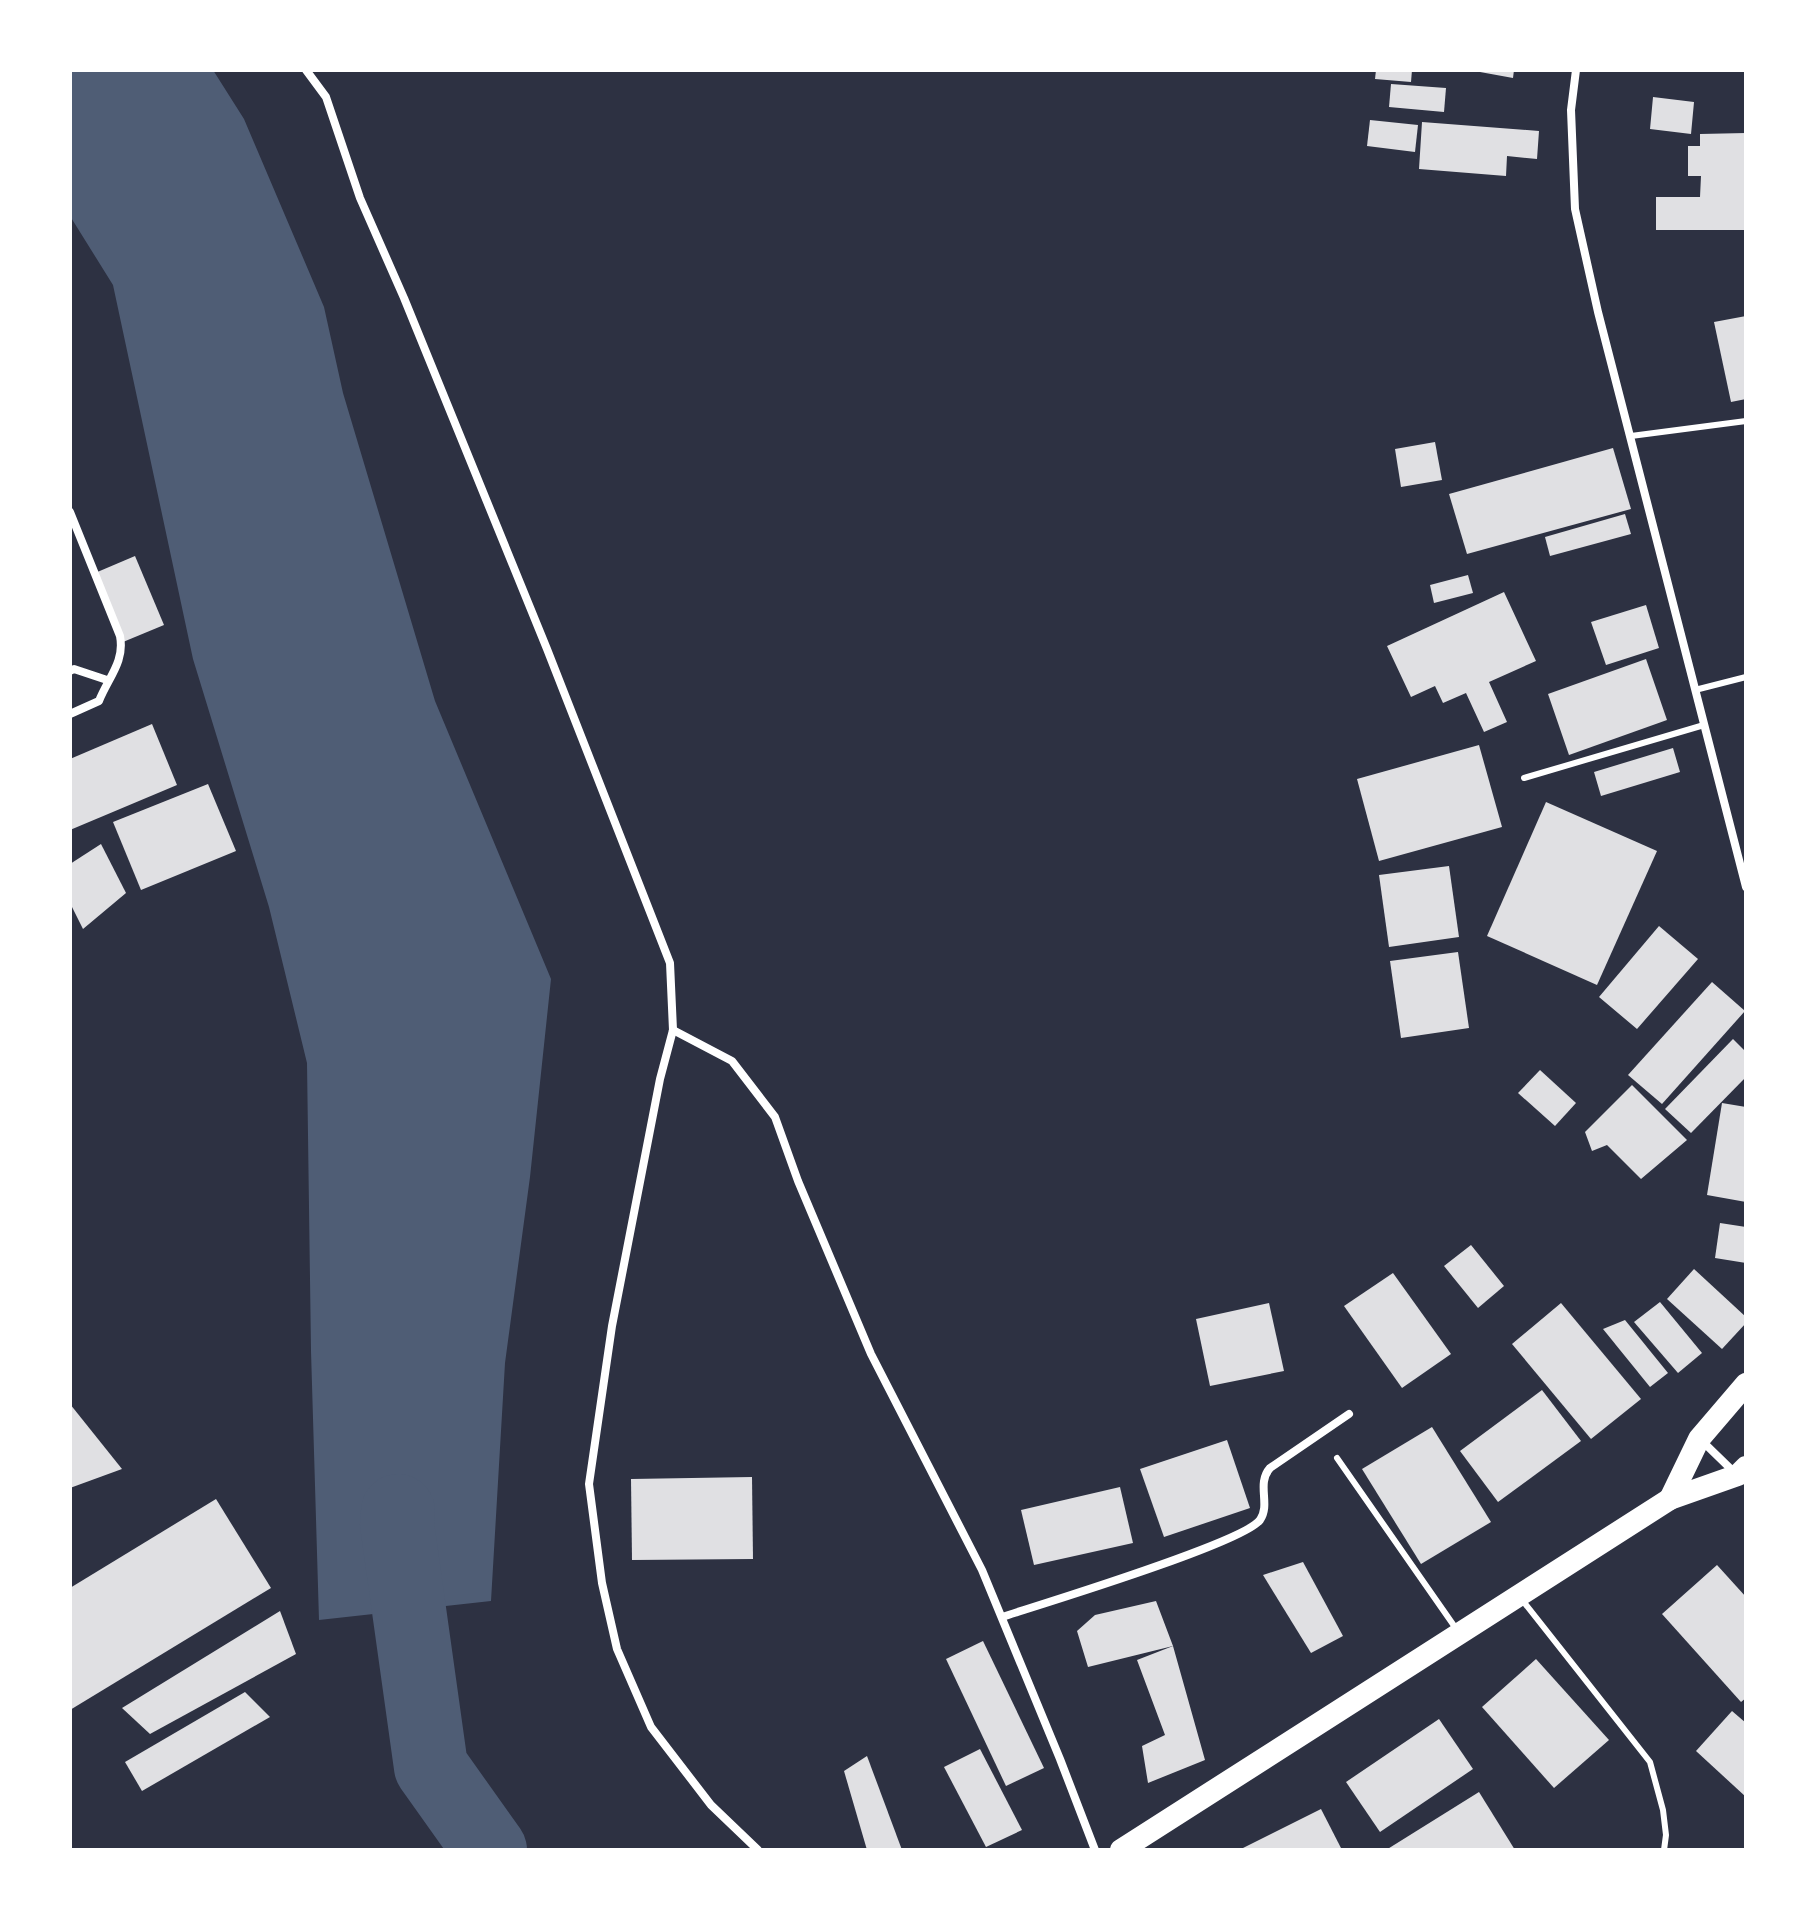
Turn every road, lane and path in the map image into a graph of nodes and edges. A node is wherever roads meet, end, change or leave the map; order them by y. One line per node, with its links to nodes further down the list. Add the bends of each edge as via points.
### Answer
1 (306, 70): 14 (street, via 326,97 360,198 670,963)
2 (1576, 70): 4 (street, via 1571,110 1575,209)
3 (1746, 421): 4 (lane)
4 (1631, 436): 9 (street)
5 (70, 512): 8 (street, via 120,636 120,660)
6 (70, 671): 8 (street)
7 (1746, 677): 9 (lane)
8 (107, 680): 10 (street, via 99,701)
9 (1695, 690): 11 (street)
10 (70, 714)
11 (1704, 725): 12 (lane); 13 (street)
12 (1524, 778)
13 (1746, 887)
14 (673, 1030): 22 (street, via 732,1061 775,1117 871,1354); 24 (street, via 612,1326 589,1484 617,1649 651,1727 711,1805)
15 (1746, 1384): 17 (highway)
16 (1349, 1414): 22 (street, via 1265,1473 1265,1505 1255,1525 1211,1546)
17 (1699, 1439): 19 (street); 20 (highway)
18 (1337, 1458): 23 (lane)
19 (1743, 1475): 20 (highway)
20 (1670, 1499): 21 (highway)
21 (1519, 1595): 23 (highway); 27 (lane, via 1650,1762 1663,1810)
22 (1002, 1617): 25 (street)
23 (1459, 1633): 26 (highway)
24 (758, 1850)
25 (1095, 1850)
26 (1121, 1850)
27 (1664, 1850)

